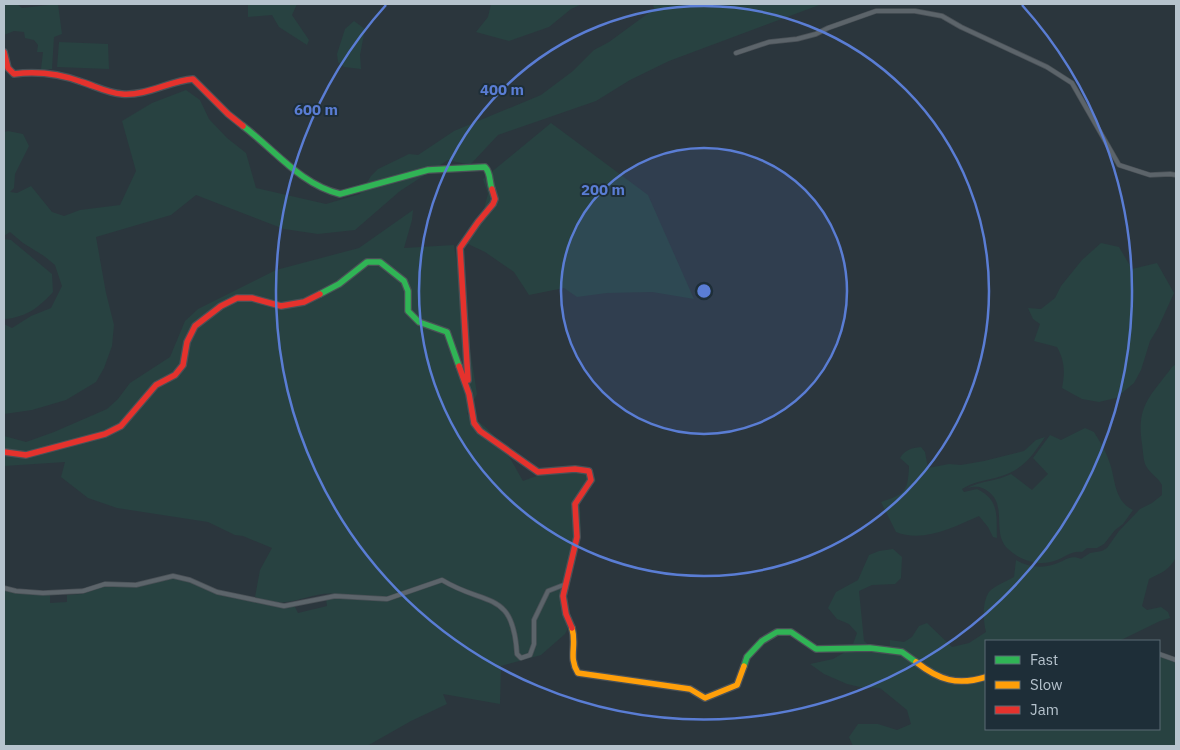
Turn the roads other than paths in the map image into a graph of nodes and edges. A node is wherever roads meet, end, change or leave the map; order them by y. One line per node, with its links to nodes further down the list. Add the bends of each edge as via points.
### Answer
1 (4, 52): 4 (street, via 8,68 14,74 60,75 112,93 147,92 192,79 299,175 326,191 340,194 428,170 485,167 490,175 494,204 479,219 460,248)
2 (736, 53): 3 (street, via 769,42 797,40 876,11 915,11 942,16 1047,67 1072,83 1119,164 1150,175)
3 (1176, 175)
4 (469, 394): 5 (street, via 448,332 419,322 408,311 408,291 404,281 380,262 367,262 339,284 304,302 282,306 252,298 237,298 221,306 195,326 187,342 183,365 175,375 156,385 120,426 105,434 26,455); 6 (street, via 474,423 480,431 538,472 589,471 591,480 575,504 577,537)
5 (4, 452)
6 (566, 584): 7 (street, via 548,591 534,620 534,644 530,655 521,658 517,654 511,619 503,608 442,580 386,599 335,596 284,606 217,592 174,576 136,585 105,584 83,592 43,593); 10 (street, via 562,596 575,639 572,659 578,673 690,689 705,698 737,685 747,657 762,641 777,632 791,632 816,649 870,648 902,652 950,681)
7 (4, 588)
8 (1160, 654): 9 (street)
9 (1176, 660)
10 (985, 677)

